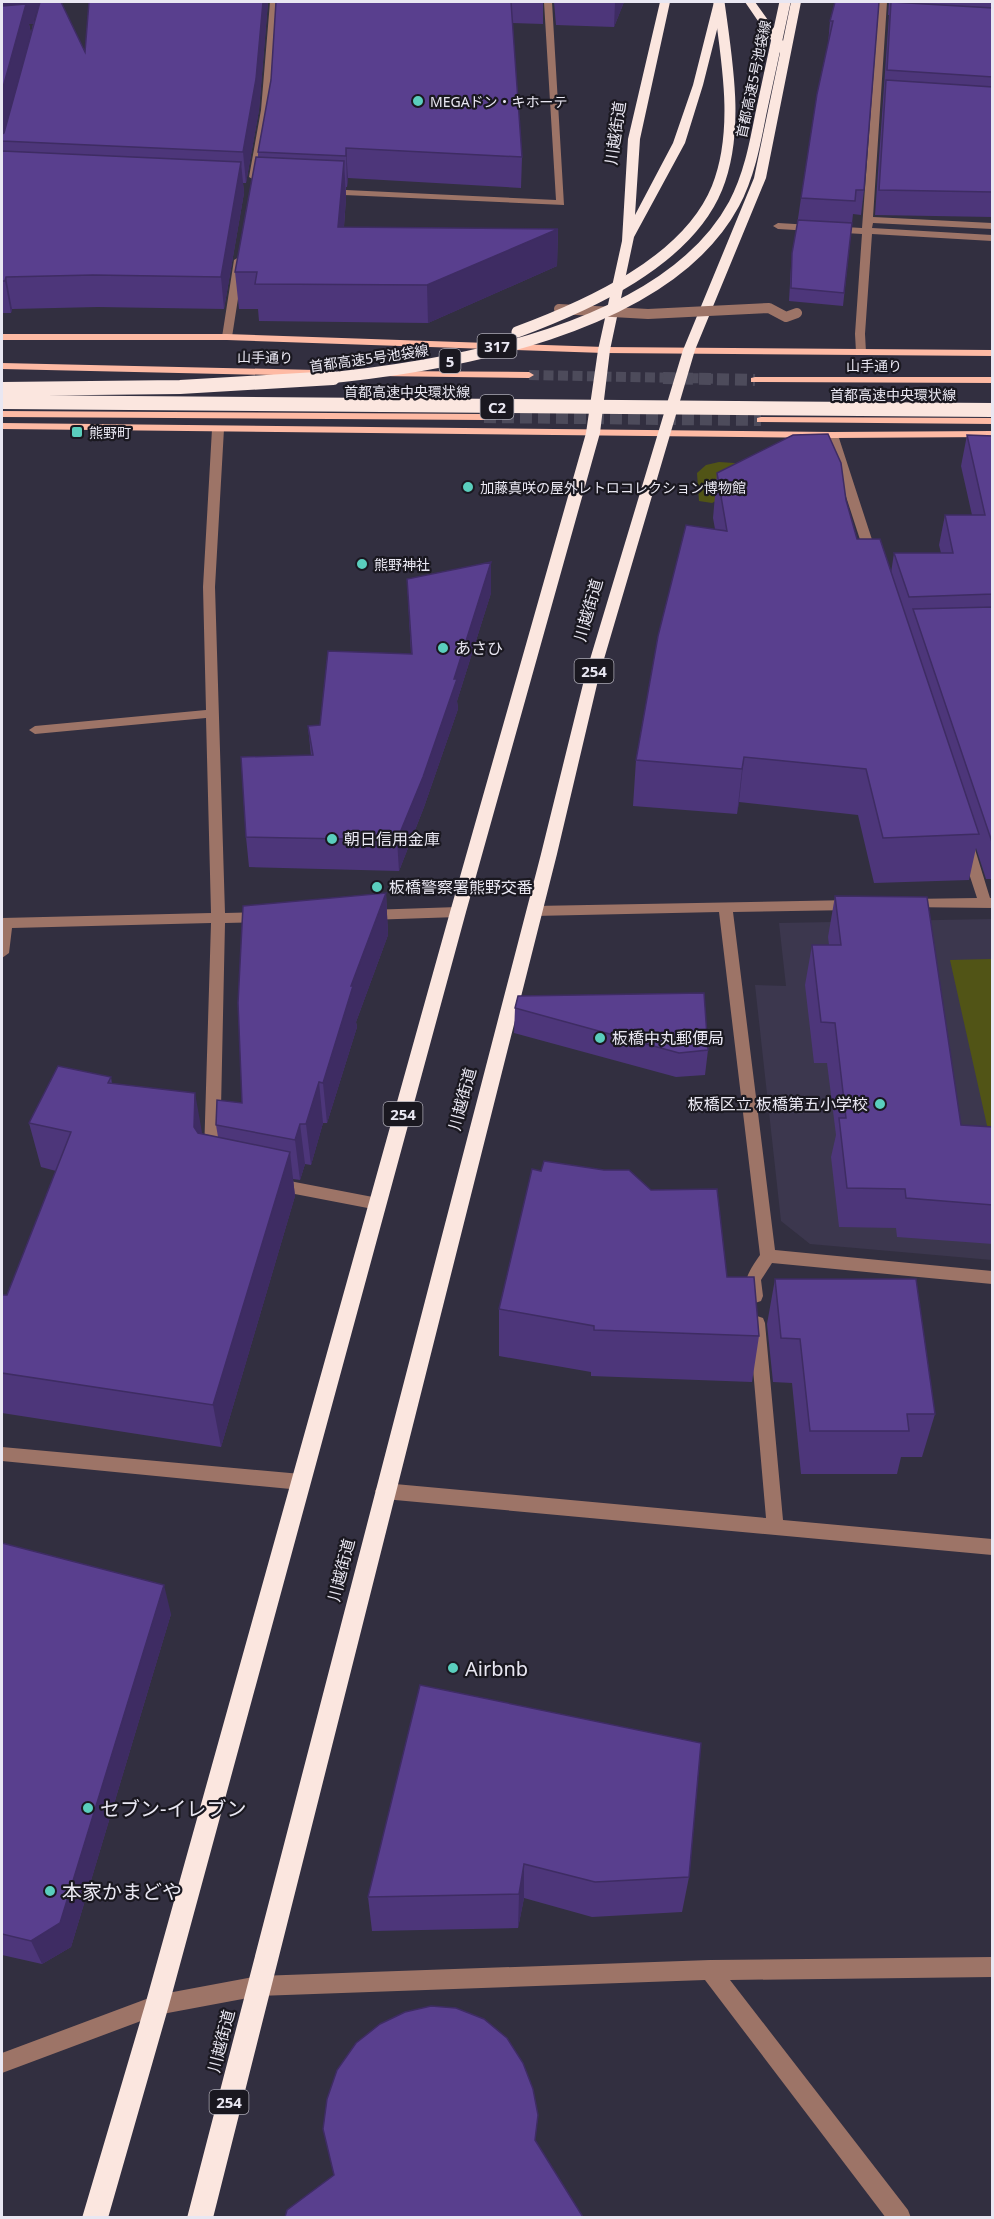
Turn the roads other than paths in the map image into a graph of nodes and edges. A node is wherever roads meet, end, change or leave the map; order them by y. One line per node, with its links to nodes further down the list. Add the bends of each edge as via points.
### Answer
1 (274, 2): 14 (street, via 266,110)
2 (548, 2): 15 (street, via 561,203)
3 (665, 2): 20 (highway, 川越街道 / 254, via 634,139)
4 (719, 2): 20 (highway, via 699,85 679,143); 34 (highway, 首都高速5号池袋線 / 5, bridge, via 729,103 716,189 703,213 666,251 635,276 583,305 479,344 370,367 222,379)
5 (750, 2): 11 (highway)
6 (785, 2): 35 (highway, 首都高速5号池袋線 / 5, bridge, via 756,140 734,205 710,237 672,272 599,315 524,343 370,375 233,386)
7 (796, 2): 11 (highway, 川越街道 / 254)
8 (883, 2): 9 (street)
9 (882, 19): 10 (street); 12 (street)
10 (893, 20)
11 (786, 53): 27 (highway, 川越街道 / 254, via 760,178)
12 (877, 98): 13 (street); 17 (street)
13 (888, 99)
14 (252, 188)
15 (312, 191)
16 (778, 226): 17 (street)
17 (868, 226): 18 (street); 19 (street); 28 (street)
18 (993, 226)
19 (993, 238)
20 (628, 241): 26 (highway, 川越街道 / 254)
21 (242, 244): 25 (street)
22 (559, 309): 23 (street, bridge, via 648,314 769,308 786,317)
23 (796, 313)
24 (2, 337): 25 (main road, 317)
25 (227, 337): 26 (main road, 317)
26 (604, 350): 27 (main road, 317); 46 (highway, 川越街道 / 254)
27 (689, 350): 28 (main road, 317); 47 (highway, 川越街道 / 254)
28 (861, 352): 29 (main road, 317)
29 (993, 353)
30 (2, 366): 31 (main road, 山手通り / 317)
31 (529, 375)
32 (755, 380): 33 (main road, 山手通り)
33 (993, 380)
34 (2, 382)
35 (2, 389)
36 (2, 396): 38 (highway, 首都高速中央環状線 / C2)
37 (2, 402): 39 (highway, 首都高速中央環状線 / C2, bridge)
38 (993, 402)
39 (993, 410)
40 (2, 414): 41 (main road)
41 (484, 417)
42 (761, 420): 43 (main road)
43 (993, 421)
44 (2, 426): 45 (main road)
45 (218, 429): 46 (main road); 51 (street, via 209,587)
46 (593, 433): 47 (main road); 59 (highway, 川越街道 / 254)
47 (664, 433): 49 (main road); 58 (highway, 川越街道 / 254, via 592,676)
48 (993, 434): 49 (main road)
49 (832, 435): 50 (street)
50 (876, 568)
51 (213, 713): 52 (street); 62 (street)
52 (35, 730)
53 (963, 836): 54 (street)
54 (989, 903): 55 (street)
55 (891, 904)
56 (867, 905): 57 (street)
57 (725, 907): 58 (street); 68 (street)
58 (534, 911): 72 (highway, 川越街道 / 254)
59 (458, 912): 60 (street); 67 (highway, 川越街道 / 254)
60 (358, 915)
61 (276, 917): 62 (street)
62 (218, 918): 63 (street); 65 (street)
63 (4, 923): 64 (street)
64 (2, 953)
65 (212, 1172)
66 (255, 1180): 67 (street)
67 (378, 1204): 71 (highway, 川越街道 / 254)
68 (768, 1256): 69 (street); 73 (street, via 753,1279)
69 (993, 1278)
70 (2, 1454): 71 (street)
71 (301, 1482): 78 (highway, 川越街道 / 254)
72 (384, 1491): 73 (street); 77 (highway, 川越街道 / 254)
73 (775, 1525): 74 (street)
74 (993, 1547)
75 (993, 1967): 76 (street)
76 (710, 1970): 77 (street); 82 (street)
77 (258, 1986): 78 (street); 81 (highway, 川越街道 / 254)
78 (157, 2005): 79 (street); 80 (highway, 川越街道 / 254)
79 (2, 2063)
80 (95, 2217)
81 (200, 2217)
82 (900, 2217)

